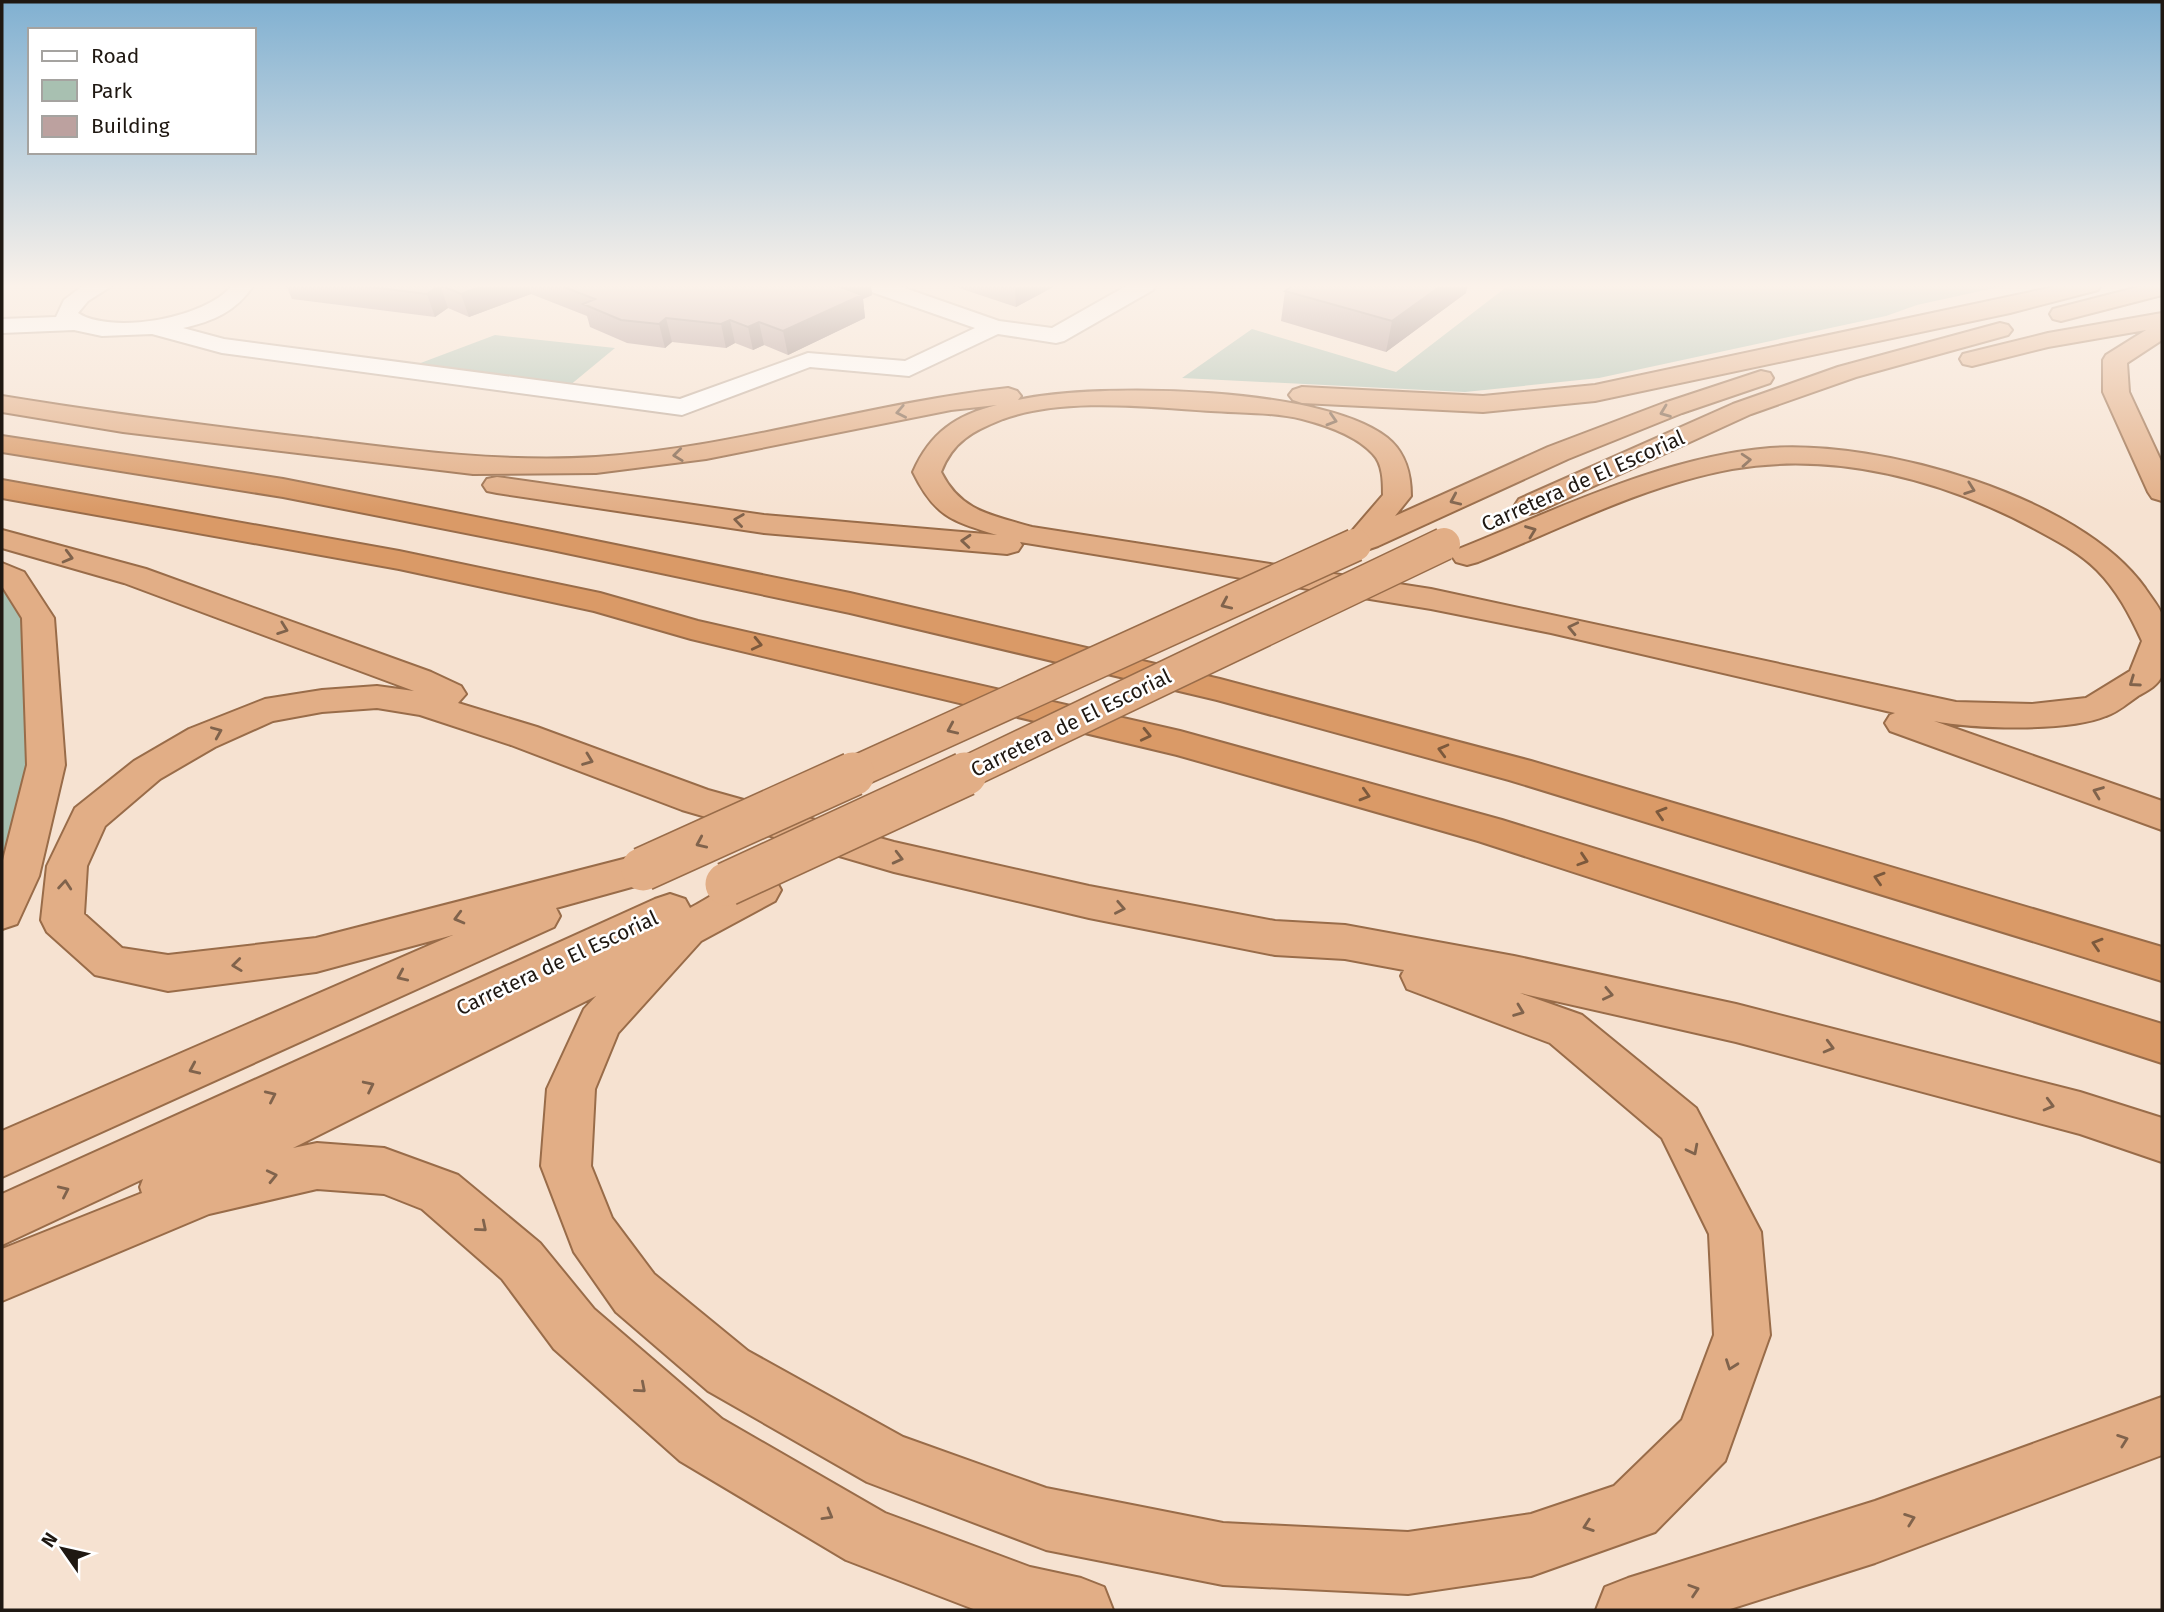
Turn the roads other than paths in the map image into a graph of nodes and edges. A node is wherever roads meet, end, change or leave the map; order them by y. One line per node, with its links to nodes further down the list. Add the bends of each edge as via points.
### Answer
1 (329, 360): 2 (street, via 682,407)
2 (807, 360)
3 (811, 360): 4 (street, via 909,369)
4 (927, 360)
5 (1748, 360): 11 (highway, one-way to 11, via 1595,393 1483,404 1200,388 1033,393 951,402 706,451 596,465 473,466)
6 (1814, 360): 20 (highway, Carretera de El Escorial, one-way to 20, via 1558,453)
7 (1891, 360): 14 (highway, Carretera de El Escorial, via 1742,409)
8 (1969, 360): 14 (highway, via 1884,382)
9 (2116, 360): 17 (highway, via 2116,393)
10 (2, 404): 11 (highway)
11 (97, 419): 22 (highway, one-way to 11, via 764,524 279,452)
12 (2, 434): 15 (highway)
13 (2, 444): 15 (highway)
14 (1605, 471): 21 (highway, Carretera de El Escorial)
15 (224, 477): 33 (highway, one-way to 15, via 1518,769 1220,690 850,603)
16 (2, 489): 24 (highway, via 399,560 600,603)
17 (2162, 492)
18 (2, 509): 24 (highway)
19 (2, 539): 26 (highway, one-way to 26, via 135,576 406,675 478,707)
20 (1355, 545): 22 (highway, one-way to 20, via 1028,535 969,517 939,496 927,472 940,444 969,425 1020,407 1138,398 1299,411 1342,423 1381,445 1397,471 1397,496); 28 (highway, Carretera de El Escorial, one-way to 28, bridge)
21 (1456, 550): 25 (highway, one-way to 25, via 1662,479 1734,461 1802,456 1874,464 1967,487 2031,514 2094,551 2133,590 2159,642 2144,677 2095,708 2032,716 1956,714); 29 (highway, Carretera de El Escorial, bridge, via 1370,597 1197,663 897,806 831,852)
22 (1180, 560): 25 (highway, one-way to 22, via 1431,599)
23 (2, 572): 30 (highway, via 13,579 38,618 46,765 19,876)
24 (691, 629): 34 (highway, one-way to 34, via 1180,743 1474,826)
25 (1640, 643): 27 (highway, one-way to 25, via 1898,721)
26 (524, 736): 28 (highway, one-way to 26, via 316,955 168,973 110,963 62,920 67,866 89,818 147,770 202,738 265,711 377,697 424,704); 32 (highway, one-way to 32, via 696,800 894,858)
27 (2162, 816)
28 (643, 869): 36 (highway, Carretera de El Escorial, one-way to 36)
29 (744, 887): 31 (highway); 37 (highway, Carretera de El Escorial, one-way to 29)
30 (2, 913)
31 (690, 926): 32 (highway, one-way to 31, via 1332,959 1432,978 1566,1029 1679,1123 1735,1233 1742,1335 1704,1440 1633,1510 1531,1545 1408,1563 1223,1554 1046,1519 900,1466 728,1371 635,1293 592,1234 566,1166 571,1089 600,1022); 38 (highway, one-way to 31, via 197,1170)
32 (1275, 938): 35 (highway, one-way to 35, via 1345,942 1723,1020 2080,1112)
33 (2162, 964)
34 (2162, 1044)
35 (2162, 1140)
36 (2, 1154)
37 (2, 1220)
38 (2, 1274): 40 (highway, one-way to 40, via 206,1191 317,1166 384,1171 440,1192 522,1261 574,1329 701,1440 868,1538 1030,1599)
39 (2162, 1426): 41 (highway, one-way to 39, via 1875,1532)
40 (1081, 1610)
41 (1629, 1610)

